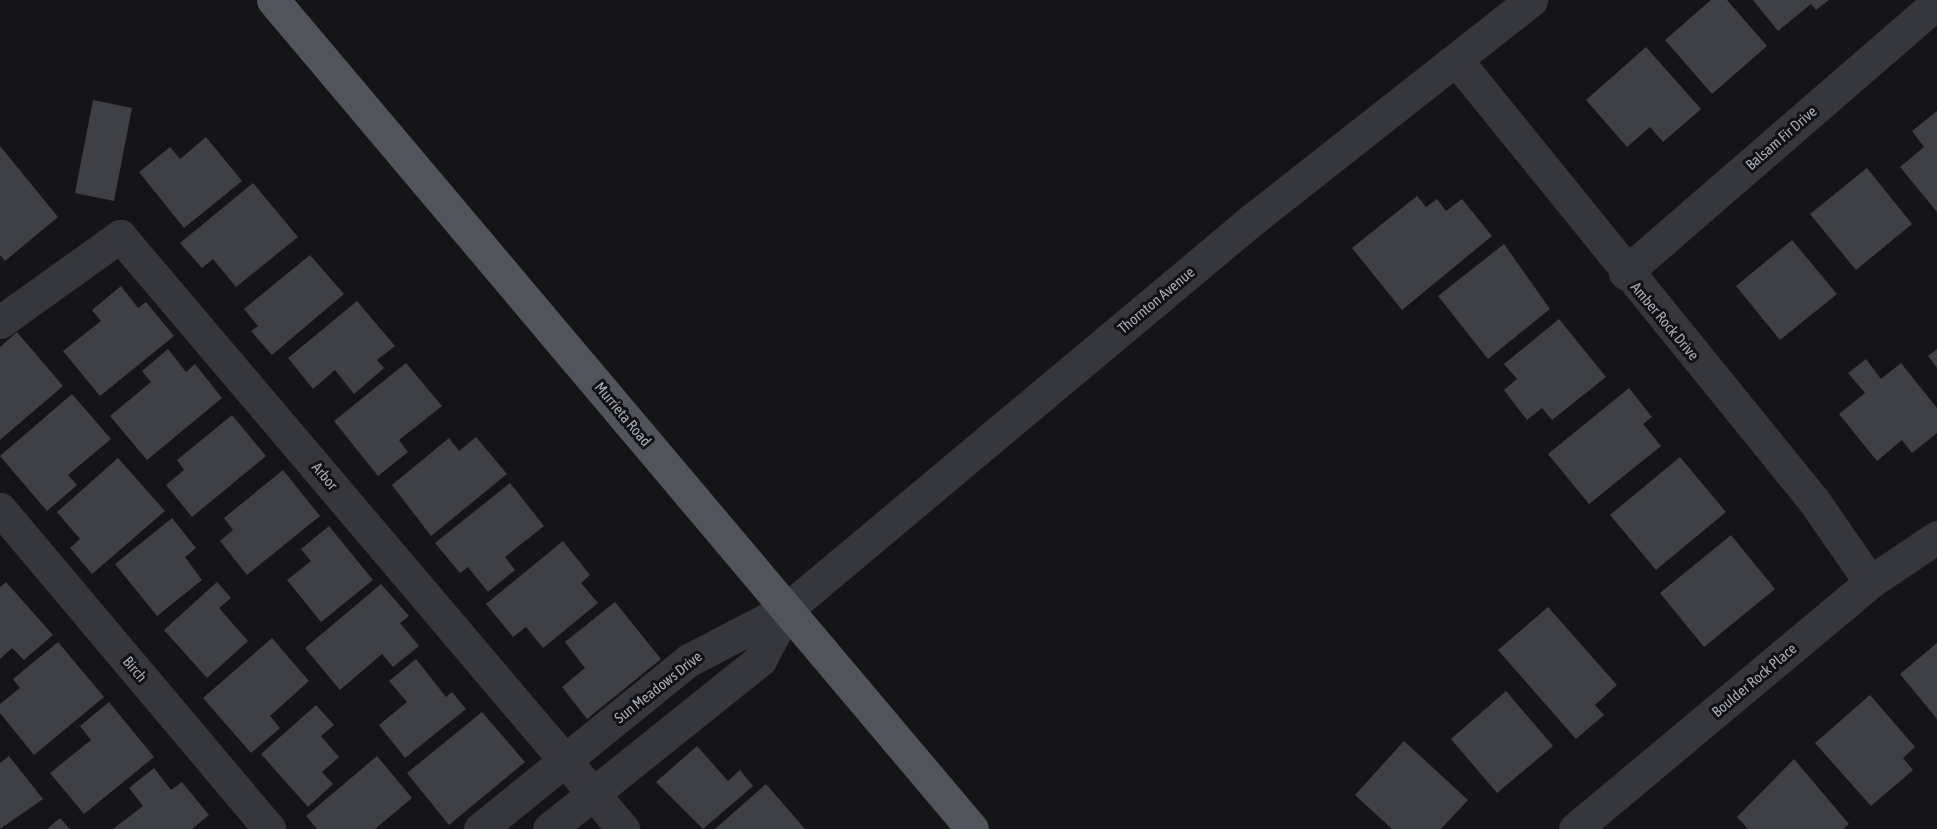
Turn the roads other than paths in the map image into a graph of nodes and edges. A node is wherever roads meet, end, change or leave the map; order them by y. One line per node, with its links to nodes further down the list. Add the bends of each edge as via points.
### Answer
1 (273, 0): 10 (main road, Murrieta Road)
2 (1531, 0): 4 (street, Thornton Avenue)
3 (1937, 3): 5 (street, Balsam Fir Drive)
4 (1458, 62): 5 (street, Amber Rock Drive); 10 (street, Thornton Avenue, via 1253,219)
5 (1625, 273): 9 (street, Amber Rock Drive, via 1814,501)
6 (0, 322): 11 (street, Arbor, via 120,236)
7 (0, 509): 13 (street, Birch)
8 (1937, 537): 9 (street, Boulder Rock Place)
9 (1870, 582): 18 (street, Boulder Rock Place)
10 (788, 609): 11 (street, Sun Meadows Drive, via 689,660); 12 (street, via 760,660); 17 (main road, Murrieta Road)
11 (566, 759): 12 (street, Arbor); 14 (street, Sun Meadows Drive)
12 (594, 793): 15 (street); 16 (street, Arbor)
13 (269, 829)
14 (480, 829)
15 (549, 829)
16 (623, 829)
17 (972, 829)
18 (1575, 829)

